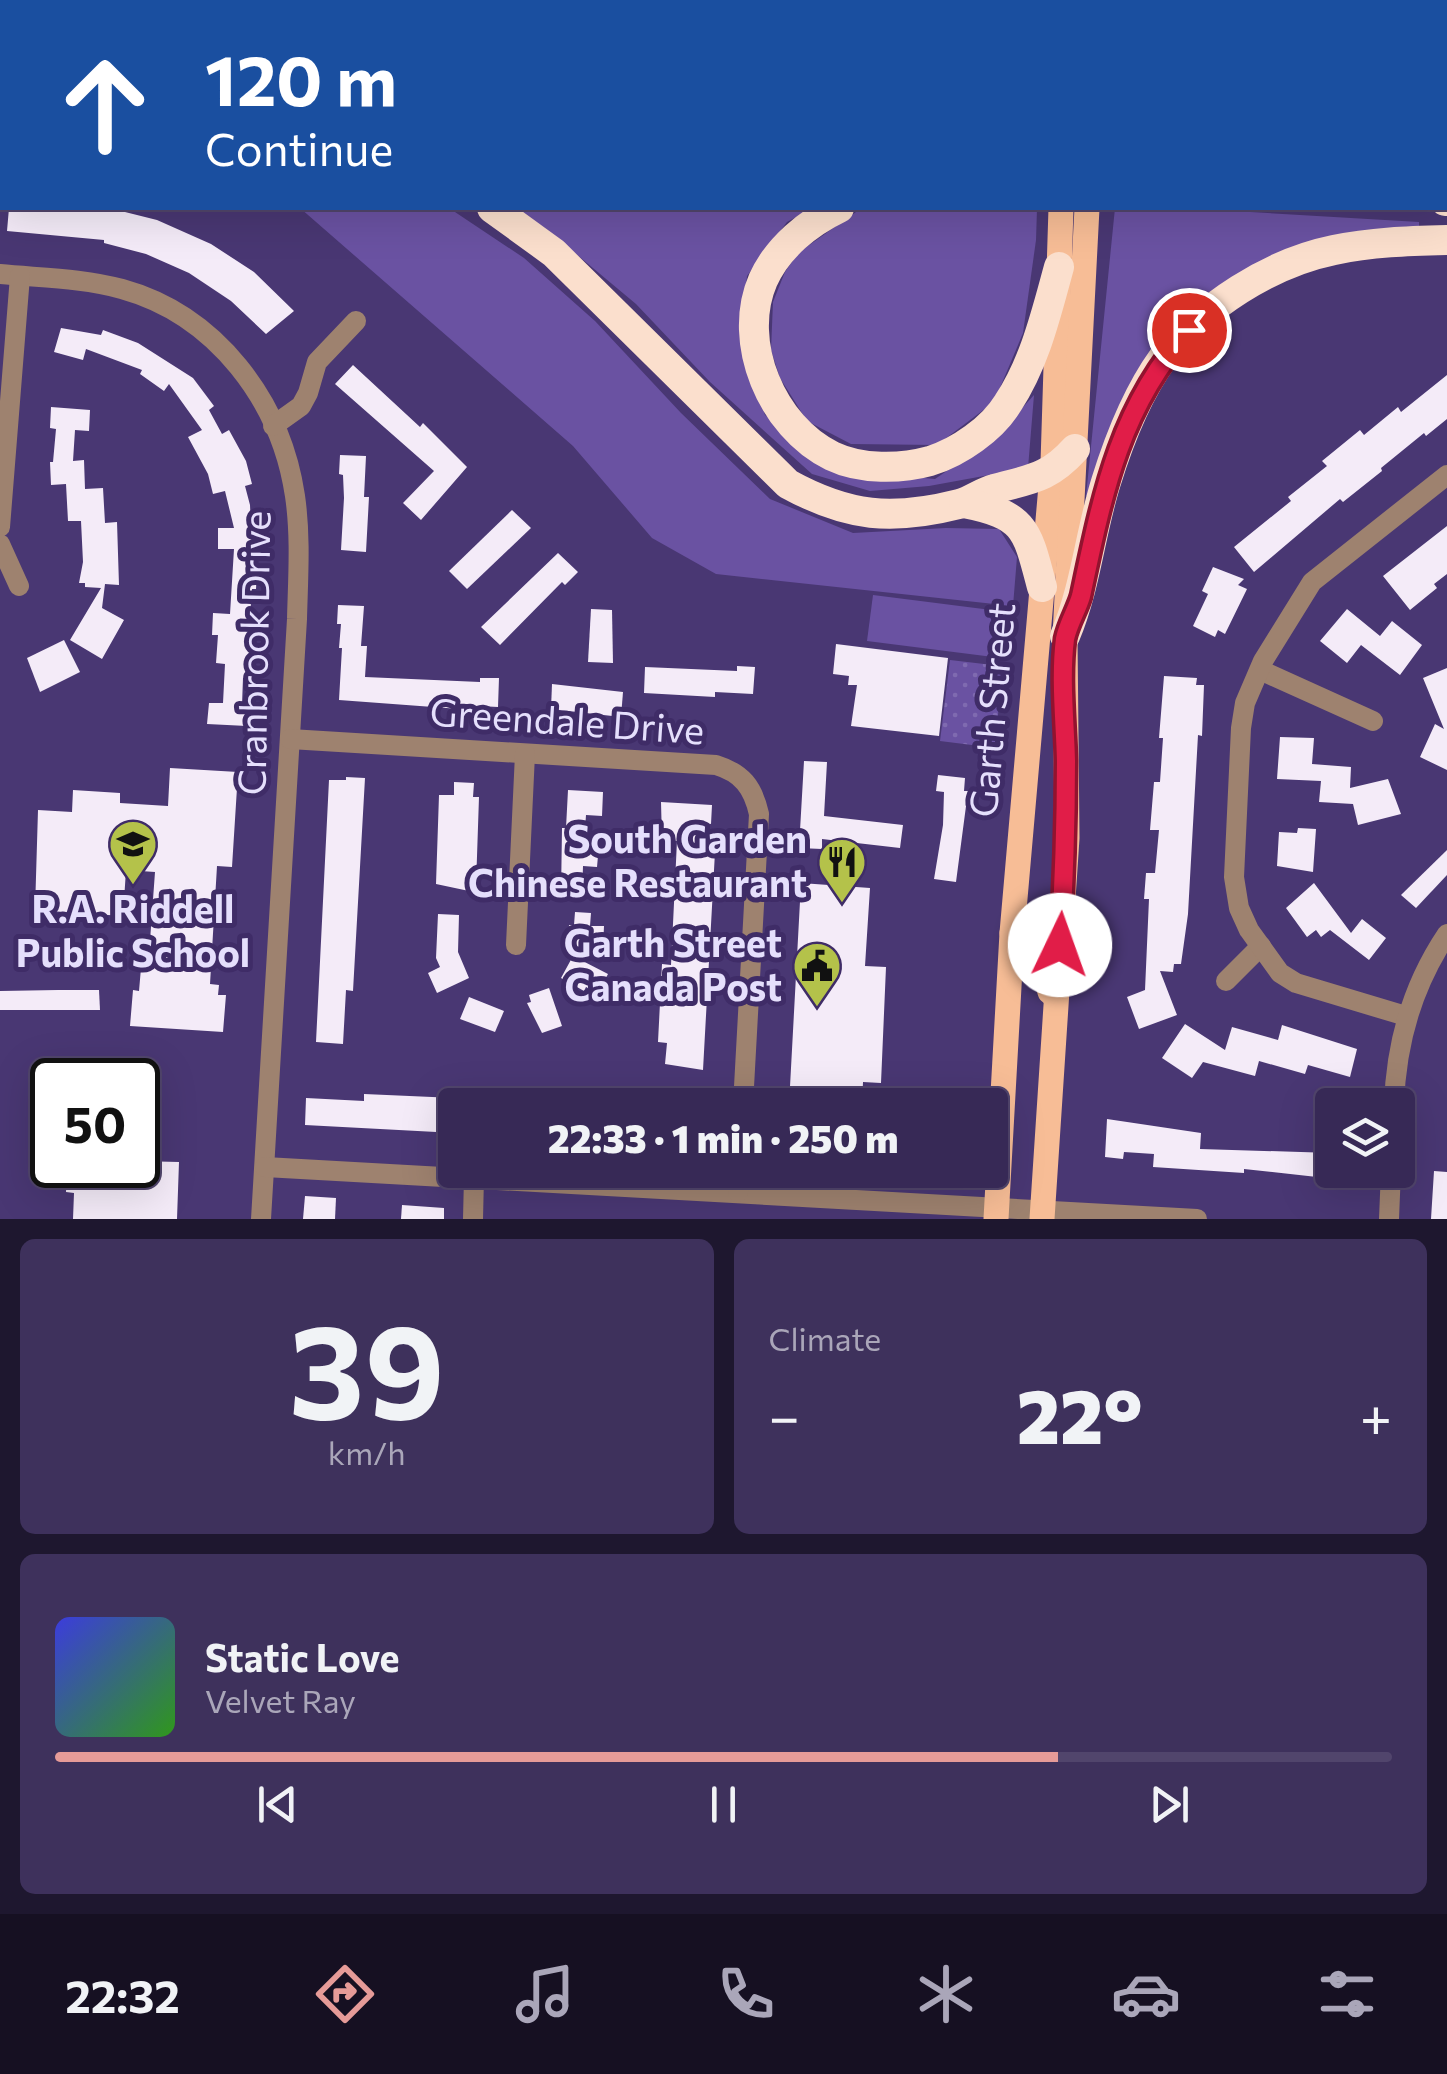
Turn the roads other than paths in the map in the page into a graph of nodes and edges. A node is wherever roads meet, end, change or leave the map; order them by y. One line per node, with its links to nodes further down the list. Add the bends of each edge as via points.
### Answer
1 (495, 210): 13 (highway, via 554,254 788,484 848,511 913,514)
2 (835, 210): 6 (highway, via 782,250 763,281 754,324 760,370 778,405 835,458 910,466 945,456 979,434 1028,368)
3 (1060, 210): 6 (main road, Garth Street)
4 (1087, 210): 10 (main road, Garth Street)
5 (1447, 240): 18 (highway, via 1332,250 1280,268 1189,330 1163,359 1124,435)
6 (1059, 267): 11 (main road, Garth Street)
7 (10, 275): 9 (street, Cranbrook Drive, via 88,282 170,308 236,362); 14 (street)
8 (356, 320): 9 (street, via 317,362 301,406)
9 (273, 426): 21 (street, Cranbrook Drive, via 286,458 298,530)
10 (1075, 449): 11 (highway); 18 (main road, Garth Street)
11 (1052, 470): 13 (highway); 17 (main road, Garth Street)
12 (1447, 475): 19 (street, via 1312,582)
13 (964, 503): 17 (highway, via 1019,523)
14 (0, 527)
15 (0, 544): 16 (street)
16 (20, 586)
17 (1042, 586): 23 (main road, Garth Street)
18 (1066, 636): 28 (main road, Garth Street, via 1067,838)
19 (1260, 670): 20 (street); 26 (street, via 1241,728 1234,877 1238,908)
20 (1373, 721)
21 (290, 739): 22 (street, Greendale Drive); 32 (street, Cranbrook Drive)
22 (525, 754): 25 (street); 30 (street, Greendale Drive, via 716,765 736,771 755,794 760,814)
23 (1012, 933): 28 (main road, via 1032,943 1041,958); 39 (main road, Garth Street)
24 (1447, 934): 29 (street)
25 (516, 945)
26 (1261, 946): 27 (street); 29 (street, via 1296,983)
27 (1226, 981)
28 (1056, 1016): 40 (main road, Garth Street)
29 (1406, 1016): 31 (street)
30 (744, 1088)
31 (1395, 1088)
32 (265, 1167): 33 (street); 41 (street, Cranbrook Drive)
33 (438, 1175)
34 (473, 1188): 42 (street)
35 (668, 1188): 38 (street)
36 (738, 1188): 38 (street)
37 (1390, 1188): 44 (street)
38 (738, 1192): 39 (street)
39 (997, 1214): 40 (street)
40 (1042, 1216): 43 (street)
41 (262, 1219)
42 (472, 1219)
43 (1197, 1219)
44 (1389, 1219)

